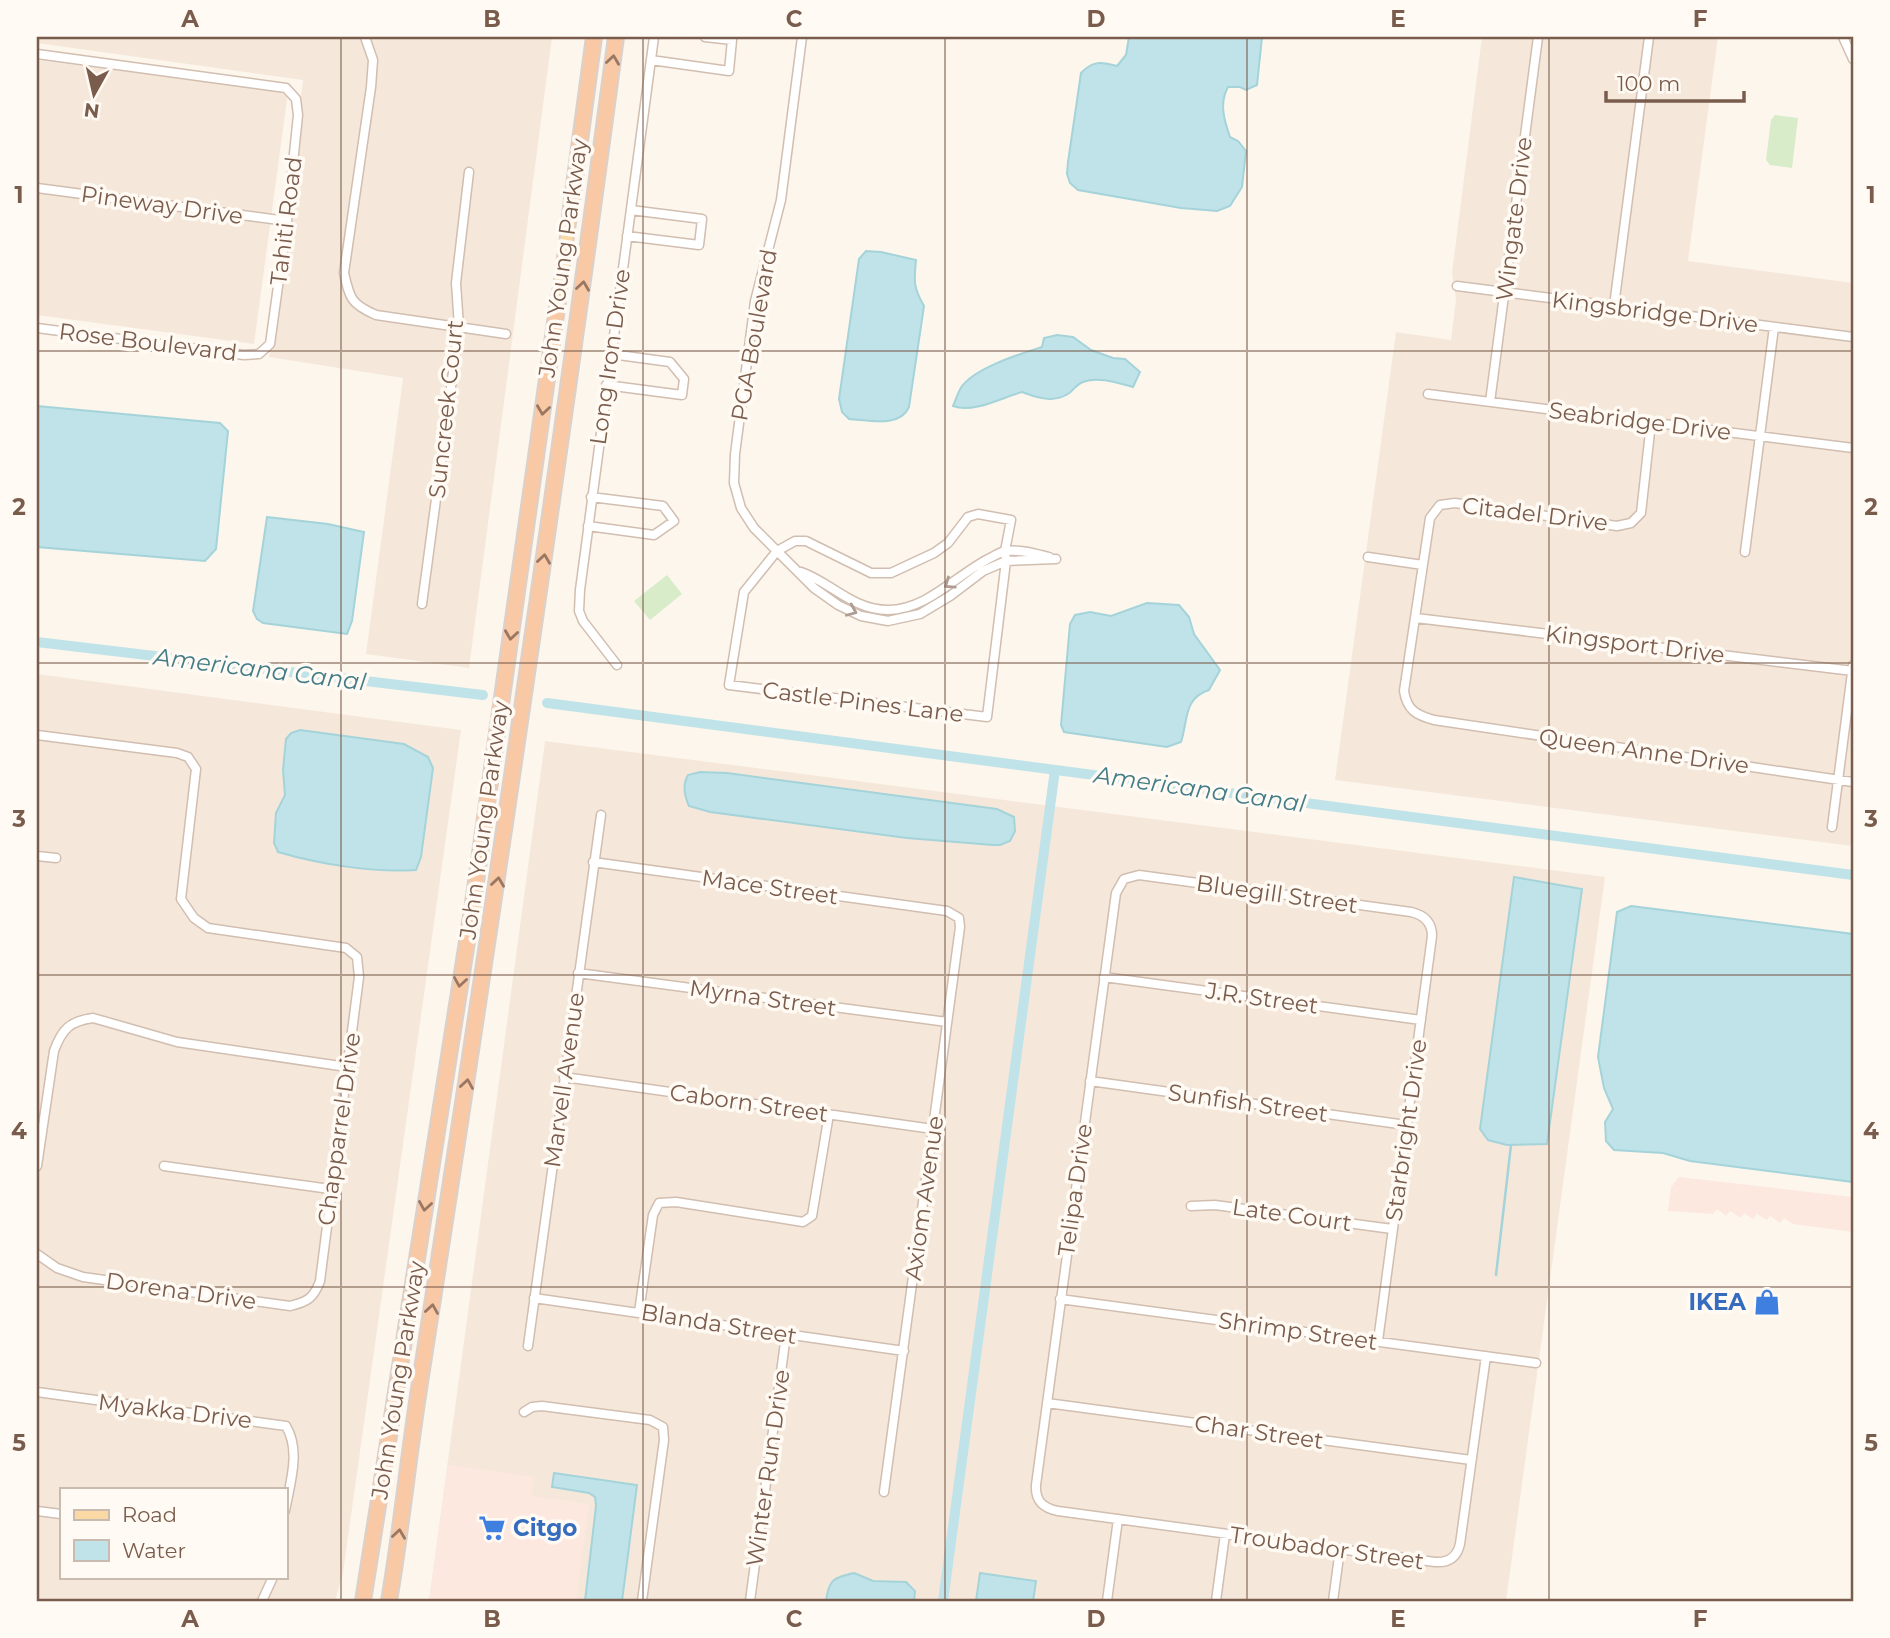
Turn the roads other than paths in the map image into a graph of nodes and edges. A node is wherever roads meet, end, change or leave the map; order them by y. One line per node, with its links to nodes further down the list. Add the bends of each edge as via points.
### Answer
1 (366, 37): 23 (street, via 373,60 344,273 349,293 358,307 376,316)
2 (594, 37): 16 (highway, John Young Parkway)
3 (616, 37): 27 (highway, John Young Parkway, one-way to 3)
4 (654, 37): 12 (street, Long Iron Drive)
5 (705, 37): 12 (street, via 732,40 729,71)
6 (802, 37): 39 (street, PGA Boulevard, via 781,200 755,301 735,454 734,483 741,508)
7 (1538, 37): 20 (street, Wingate Drive)
8 (1649, 37): 22 (street)
9 (1843, 37): 11 (street)
10 (37, 54): 17 (street, Tahiti Road, via 286,88 296,99 298,115)
11 (1853, 59)
12 (651, 60): 15 (street, Long Iron Drive)
13 (469, 172): 23 (street, Suncreek Court, via 456,272)
14 (37, 188): 17 (street, Pineway Drive)
15 (631, 210): 18 (street, Long Iron Drive); 18 (street, via 702,219 699,245)
16 (570, 215): 21 (main road, John Young Parkway)
17 (287, 221): 29 (street, Tahiti Road, via 270,344)
18 (627, 236): 30 (street, Long Iron Drive)
19 (1457, 286): 20 (street, Kingsbridge Drive)
20 (1504, 292): 22 (street, Kingsbridge Drive); 33 (street, Wingate Drive)
21 (559, 294): 27 (highway, via 565,321); 60 (highway, John Young Parkway, one-way to 60)
22 (1614, 306): 24 (street, Kingsbridge Drive)
23 (459, 327): 26 (street); 46 (street, Suncreek Court)
24 (1773, 327): 28 (street, Kingsbridge Drive); 35 (street)
25 (37, 328): 29 (street, Rose Boulevard)
26 (506, 334)
27 (576, 337): 63 (highway, John Young Parkway, one-way to 27)
28 (1853, 337)
29 (259, 354)
30 (611, 354): 31 (street, Long Iron Drive); 31 (street, via 670,362 684,379 682,396)
31 (606, 385): 37 (street, Long Iron Drive)
32 (1428, 394): 33 (street, Seabridge Drive)
33 (1490, 402): 34 (street, Seabridge Drive)
34 (1651, 423): 35 (street, Seabridge Drive); 44 (street, Citadel Drive, via 1641,513 1630,523 1617,526 1455,503 1440,505 1430,518)
35 (1760, 436): 36 (street, Seabridge Drive); 41 (street)
36 (1853, 448)
37 (591, 497): 38 (street, Long Iron Drive); 38 (street, via 663,506 674,522 654,535)
38 (588, 526): 48 (street, Long Iron Drive, via 579,611)
39 (777, 551): 40 (street, via 806,541 871,573 891,573 948,543 968,517 978,514 1011,520); 43 (street, Castle Pines Lane, via 744,592 729,685 987,718); 45 (street, PGA Boulevard)
40 (1005, 551): 43 (street); 43 (street, PGA Boulevard, via 1056,559); 45 (street, PGA Boulevard, one-way to 45, via 980,562 916,605 889,610 839,595 820,578)
41 (1745, 552)
42 (1368, 557): 44 (street)
43 (1006, 561): 45 (street, PGA Boulevard, one-way to 43, via 838,605 888,621 920,614 983,571)
44 (1423, 565): 47 (street)
45 (798, 571)
46 (422, 604)
47 (1416, 618): 50 (street, Kingsport Drive); 52 (street, Queen Anne Drive, via 1404,691 1406,703 1416,715)
48 (617, 665)
49 (1853, 665): 50 (street)
50 (1853, 671): 52 (street)
51 (37, 735): 68 (street, Chapparrel Drive, via 188,757 196,769 181,899 208,928 346,948 357,957 359,977)
52 (1838, 780): 53 (street, Queen Anne Drive); 55 (street)
53 (1853, 782)
54 (600, 815): 58 (street, Marvell Avenue)
55 (1832, 827)
56 (37, 856): 57 (street)
57 (56, 858)
58 (593, 862): 61 (street, Mace Street); 64 (street, Marvell Avenue)
59 (1124, 879): 62 (street, Bluegill Street, via 1139,875 1411,912); 65 (street, Telipa Drive, via 1116,892)
60 (472, 910): 63 (highway); 104 (highway, John Young Parkway, one-way to 104)
61 (947, 911): 67 (street, Axiom Avenue, via 959,918 960,927)
62 (1428, 920): 66 (street, Starbright Drive, via 1432,936)
63 (488, 949): 105 (highway, John Young Parkway, one-way to 63)
64 (578, 973): 67 (street, Myrna Street); 69 (street, Marvell Avenue)
65 (1104, 977): 66 (street, J.R. Street); 70 (street, Telipa Drive)
66 (1421, 1020): 72 (street, Starbright Drive)
67 (947, 1023): 73 (street, Axiom Avenue)
68 (347, 1067): 74 (street, via 177,1042 93,1018 81,1020 60,1034 54,1051); 76 (street, Chapparrel Drive)
69 (564, 1077): 71 (street, Caborn Street); 81 (street, Marvell Avenue)
70 (1090, 1082): 72 (street, Sunfish Street); 82 (street, Telipa Drive)
71 (829, 1114): 73 (street, Caborn Street); 83 (street, via 814,1209 803,1222 659,1203 653,1215)
72 (1406, 1125): 78 (street, Starbright Drive)
73 (933, 1129): 87 (street, Axiom Avenue)
74 (37, 1166)
75 (164, 1166): 76 (street)
76 (330, 1189): 80 (street, Chapparrel Drive)
77 (1191, 1206): 78 (street, Late Court, via 1215,1205)
78 (1392, 1229): 85 (street, Starbright Drive)
79 (37, 1254): 80 (street, Dorena Drive, via 57,1268 83,1277 290,1306 306,1302)
80 (320, 1281)
81 (534, 1298): 83 (street, Blanda Street); 86 (street, Marvell Avenue)
82 (1060, 1299): 85 (street, Shrimp Street); 91 (street, Telipa Drive)
83 (639, 1312): 84 (street, Blanda Street)
84 (786, 1335): 87 (street, Blanda Street); 107 (street, Winter Run Drive)
85 (1378, 1342): 88 (street, Shrimp Street)
86 (528, 1346)
87 (904, 1350): 94 (street, Axiom Avenue)
88 (1486, 1356): 89 (street, Shrimp Street); 93 (street, Troubador Street)
89 (1536, 1363)
90 (37, 1392): 95 (street, Myakka Drive, via 286,1426 295,1450)
91 (1047, 1403): 93 (street, Char Street); 96 (street, Telipa Drive, via 1035,1485)
92 (524, 1412): 106 (street, via 542,1406 650,1420 663,1427)
93 (1471, 1460): 101 (street, Troubador Street, via 1460,1544 1451,1559 1435,1562)
94 (884, 1492)
95 (287, 1499)
96 (1041, 1504): 99 (street, Troubador Street, via 1053,1510)
97 (37, 1511): 98 (street)
98 (60, 1514)
99 (1118, 1519): 100 (street, Troubador Street); 108 (street)
100 (1225, 1534): 101 (street, Troubador Street); 109 (street)
101 (1340, 1549): 110 (street)
102 (274, 1578): 103 (street)
103 (262, 1601)
104 (363, 1601)
105 (389, 1601)
106 (642, 1601)
107 (750, 1601)
108 (1107, 1601)
109 (1216, 1601)
110 (1333, 1601)

